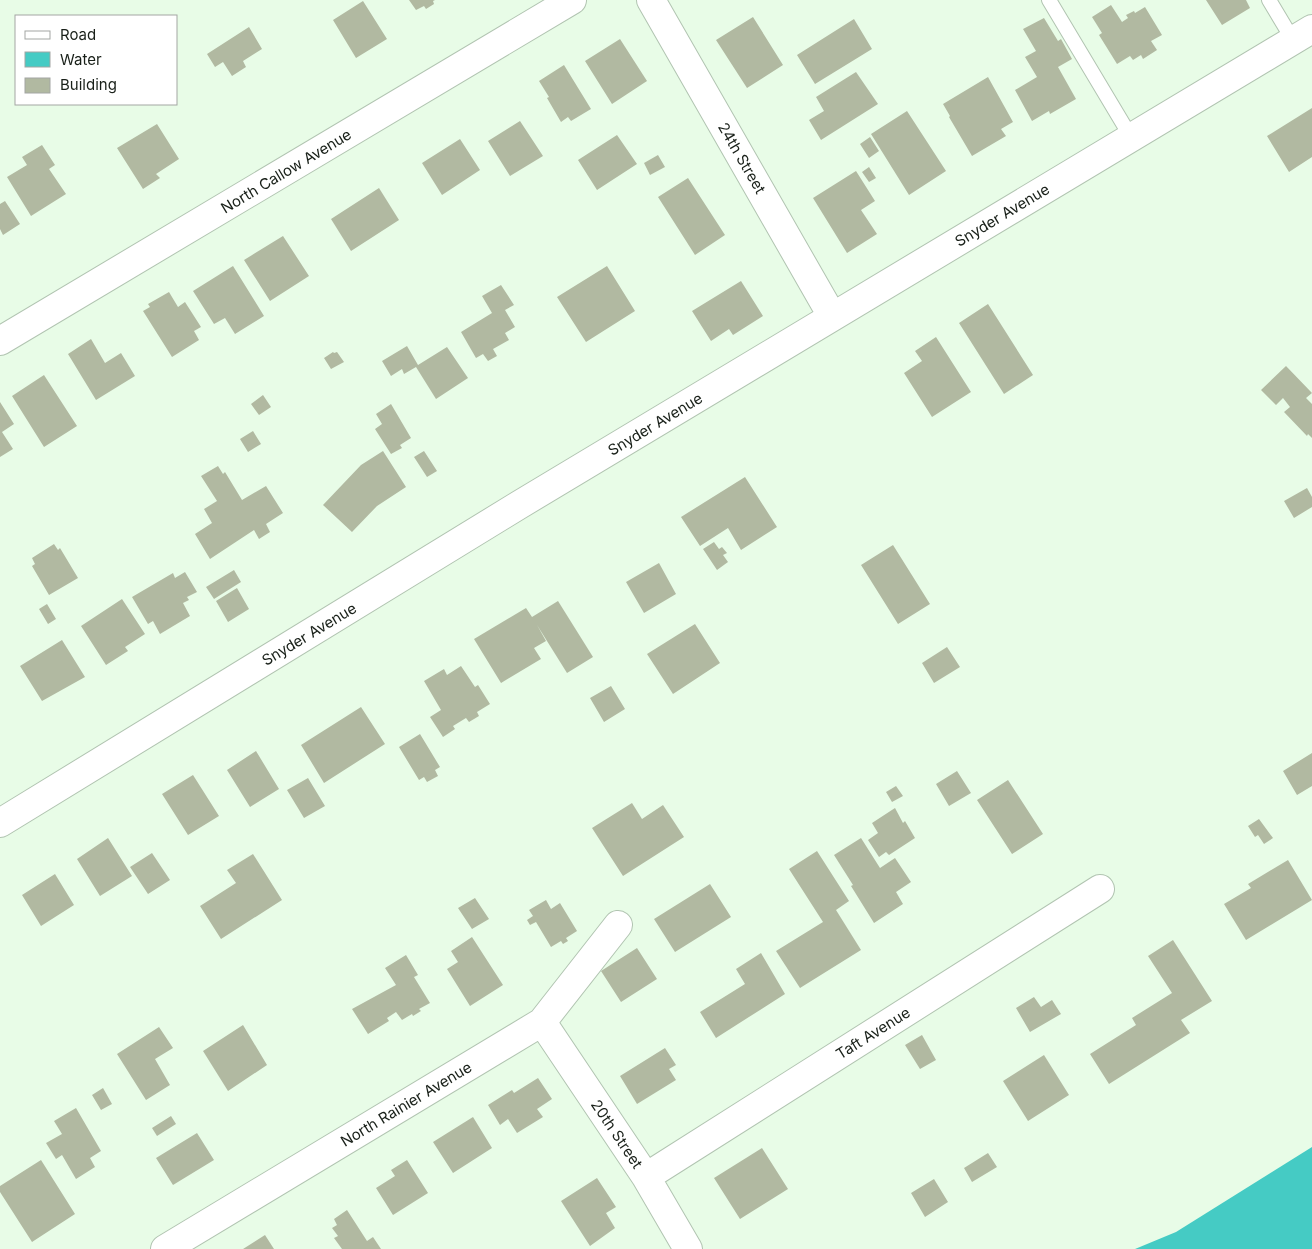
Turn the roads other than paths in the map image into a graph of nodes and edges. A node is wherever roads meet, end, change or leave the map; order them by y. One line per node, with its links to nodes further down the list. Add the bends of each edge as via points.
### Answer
1 (572, 0): 8 (street, North Callow Avenue)
2 (651, 0): 7 (street, 24th Street)
3 (1048, 0): 6 (lane)
4 (1269, 0): 5 (lane)
5 (1303, 35): 6 (street, Snyder Avenue)
6 (1131, 138): 7 (street, Snyder Avenue)
7 (832, 316): 9 (street, Snyder Avenue)
8 (0, 341)
9 (0, 823)
10 (1100, 889): 13 (street, Taft Avenue)
11 (618, 925): 12 (street, North Rainier Avenue)
12 (542, 1022): 13 (street, 20th Street); 14 (street, North Rainier Avenue)
13 (646, 1177): 15 (street, 20th Street)
14 (165, 1249)
15 (688, 1249)

